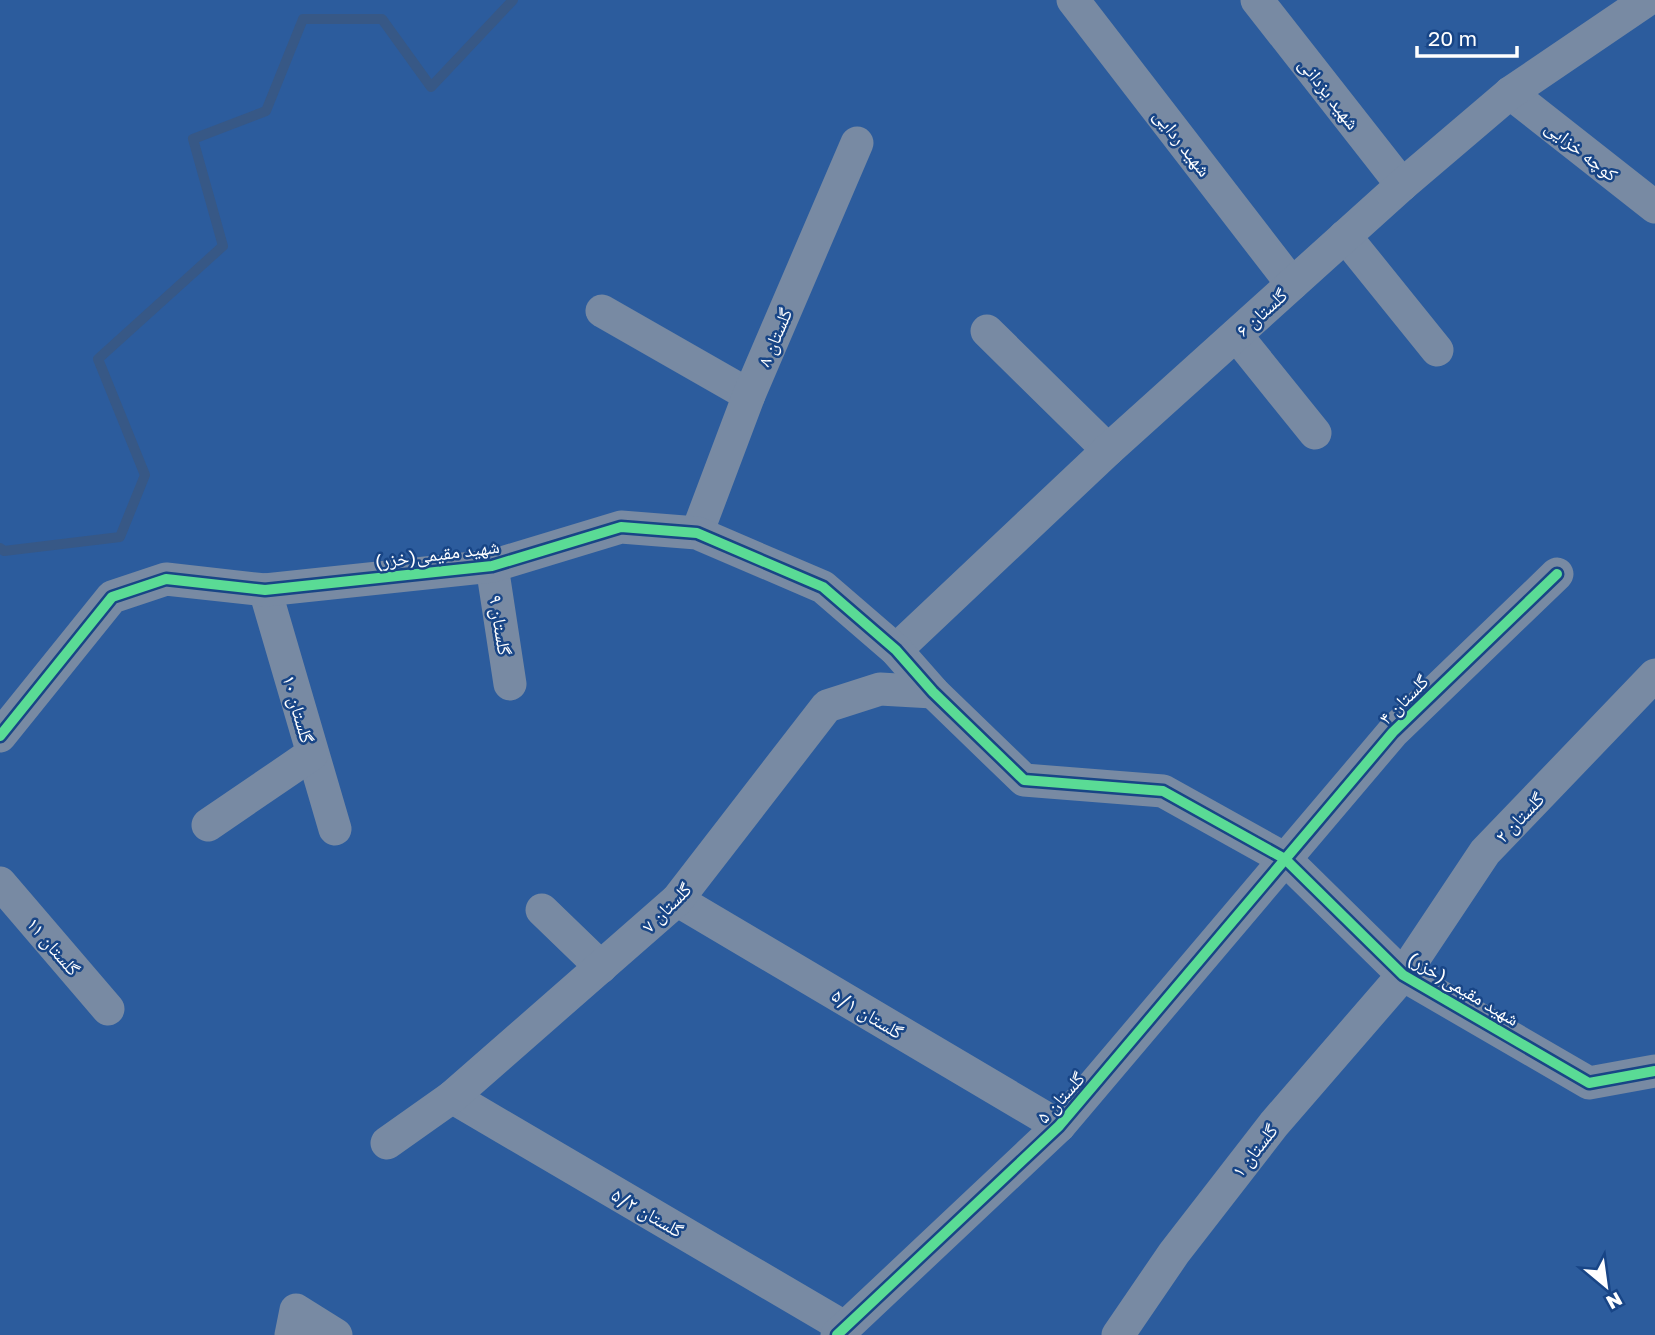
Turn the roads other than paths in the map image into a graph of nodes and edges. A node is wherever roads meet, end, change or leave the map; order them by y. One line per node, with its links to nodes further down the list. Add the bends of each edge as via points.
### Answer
1 (1073, 0): 9 (street, شهید ردایی)
2 (1257, 0): 6 (street, شهید یزدانی)
3 (1636, 3): 4 (street, گلستان ۶)
4 (1510, 93): 6 (street, گلستان ۶); 7 (street, کوچه خزایی)
5 (857, 143): 14 (street, گلستان ۸)
6 (1402, 185): 8 (street, گلستان ۶)
7 (1655, 207)
8 (1345, 236): 9 (street, گلستان ۶); 13 (street)
9 (1292, 284): 12 (street, گلستان ۶)
10 (602, 311): 14 (street)
11 (987, 331): 16 (street)
12 (1236, 335): 15 (street); 16 (street, گلستان ۶)
13 (1437, 351)
14 (749, 395): 17 (street, گلستان ۸)
15 (1315, 433)
16 (1108, 450): 21 (street, گلستان ۶)
17 (697, 533): 18 (street, شهید مقیمی(‌خزر), via 621,527); 21 (street, شهید مقیمی(‌خزر), via 823,587)
18 (492, 566): 20 (street, شهید مقیمی(‌خزر)); 23 (street, گلستان ۹)
19 (1557, 575): 29 (street, گلستان ۴, via 1393,732)
20 (265, 590): 25 (street, شهید مقیمی(‌خزر), via 166,579 112,597); 26 (street, گلستان ۱۰)
21 (896, 650): 24 (street, شهید مقیمی(‌خزر))
22 (1655, 675): 34 (street, گلستان ۲, via 1485,852)
23 (510, 684)
24 (933, 692): 29 (street, شهید مقیمی(‌خزر), via 1024,780 1163,791); 31 (street, گلستان ۷, via 880,689 827,706)
25 (0, 736)
26 (312, 754): 27 (street); 28 (street, گلستان ۱۰)
27 (208, 825)
28 (335, 829)
29 (1285, 859): 34 (street, شهید مقیمی(‌خزر)); 38 (street, گلستان ۵)
30 (0, 883): 35 (street, گلستان ۱۱)
31 (677, 900): 33 (street, گلستان ۷); 38 (street, گلستان ۵/۱)
32 (542, 910): 33 (street)
33 (601, 967): 37 (street, گلستان ۷)
34 (1403, 975): 36 (street, شهید مقیمی(‌خزر), via 1589,1083); 43 (street, گلستان ۱, via 1274,1124 1174,1253)
35 (108, 1009)
36 (1655, 1071)
37 (452, 1097): 39 (street, گلستان ۷); 41 (street, گلستان ۵/۲)
38 (1059, 1126): 41 (street, گلستان ۵)
39 (387, 1143)
40 (293, 1322): 42 (street)
41 (841, 1331)
42 (336, 1335)
43 (1118, 1335)

